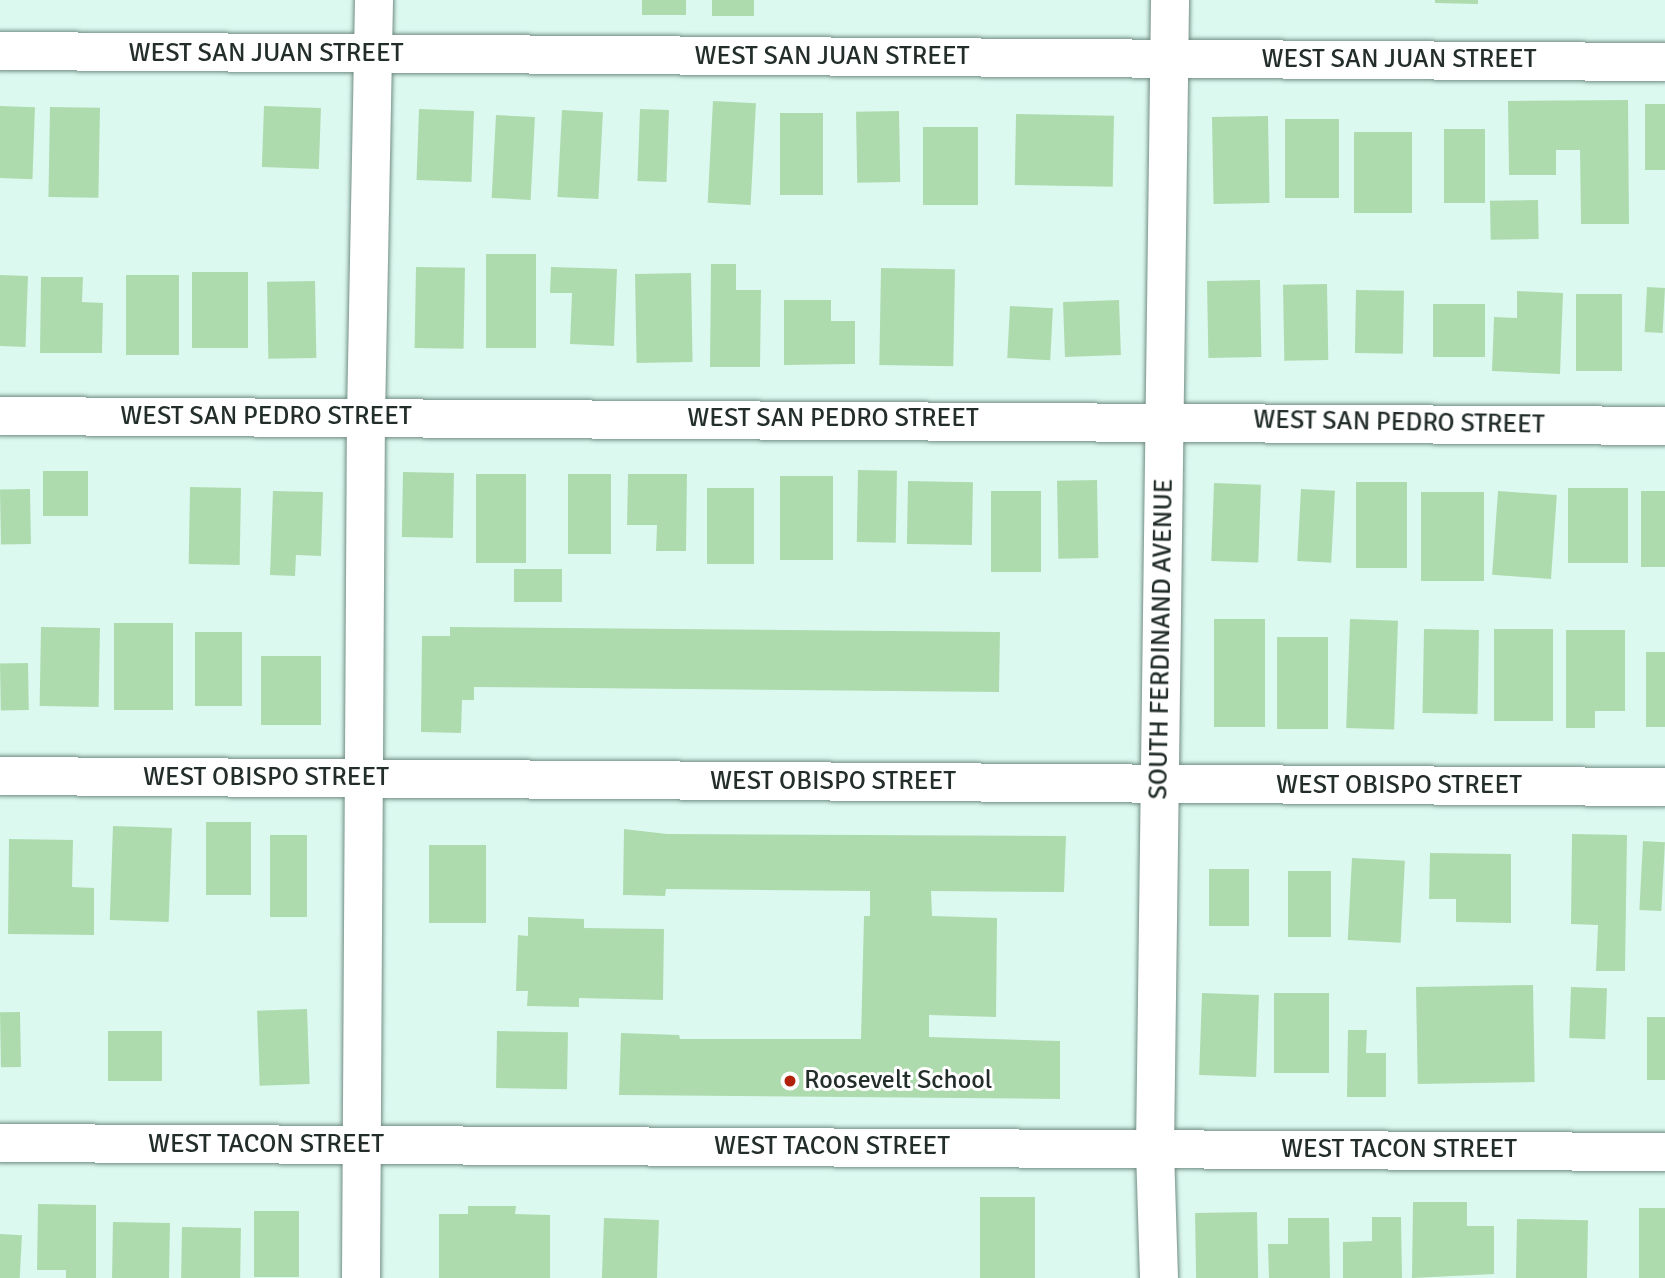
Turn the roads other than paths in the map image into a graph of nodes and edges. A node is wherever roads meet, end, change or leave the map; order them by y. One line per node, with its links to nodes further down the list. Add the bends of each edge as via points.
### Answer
1 (374, 0): 4 (street)
2 (1170, 0): 5 (street, SOUTH FERDINAND AVENUE)
3 (0, 51): 4 (street, WEST SAN JUAN STREET)
4 (374, 54): 5 (street, WEST SAN JUAN STREET); 8 (street)
5 (1169, 59): 6 (street, WEST SAN JUAN STREET); 9 (street, SOUTH FERDINAND AVENUE)
6 (1665, 62)
7 (0, 416): 8 (street, WEST SAN PEDRO STREET)
8 (366, 417): 9 (street, WEST SAN PEDRO STREET); 12 (street)
9 (1164, 421): 10 (street, WEST SAN PEDRO STREET); 13 (street, SOUTH FERDINAND AVENUE)
10 (1665, 426)
11 (0, 776): 12 (street, WEST OBISPO STREET)
12 (366, 778): 13 (street, WEST OBISPO STREET); 16 (street)
13 (1160, 784): 14 (street, WEST OBISPO STREET); 17 (street, SOUTH FERDINAND AVENUE)
14 (1665, 788)
15 (0, 1143): 16 (street, WEST TACON STREET)
16 (362, 1146): 17 (street, WEST TACON STREET); 19 (street)
17 (1155, 1149): 18 (street, WEST TACON STREET); 20 (street, SOUTH FERDINAND AVENUE)
18 (1665, 1152)
19 (361, 1278)
20 (1159, 1278)

